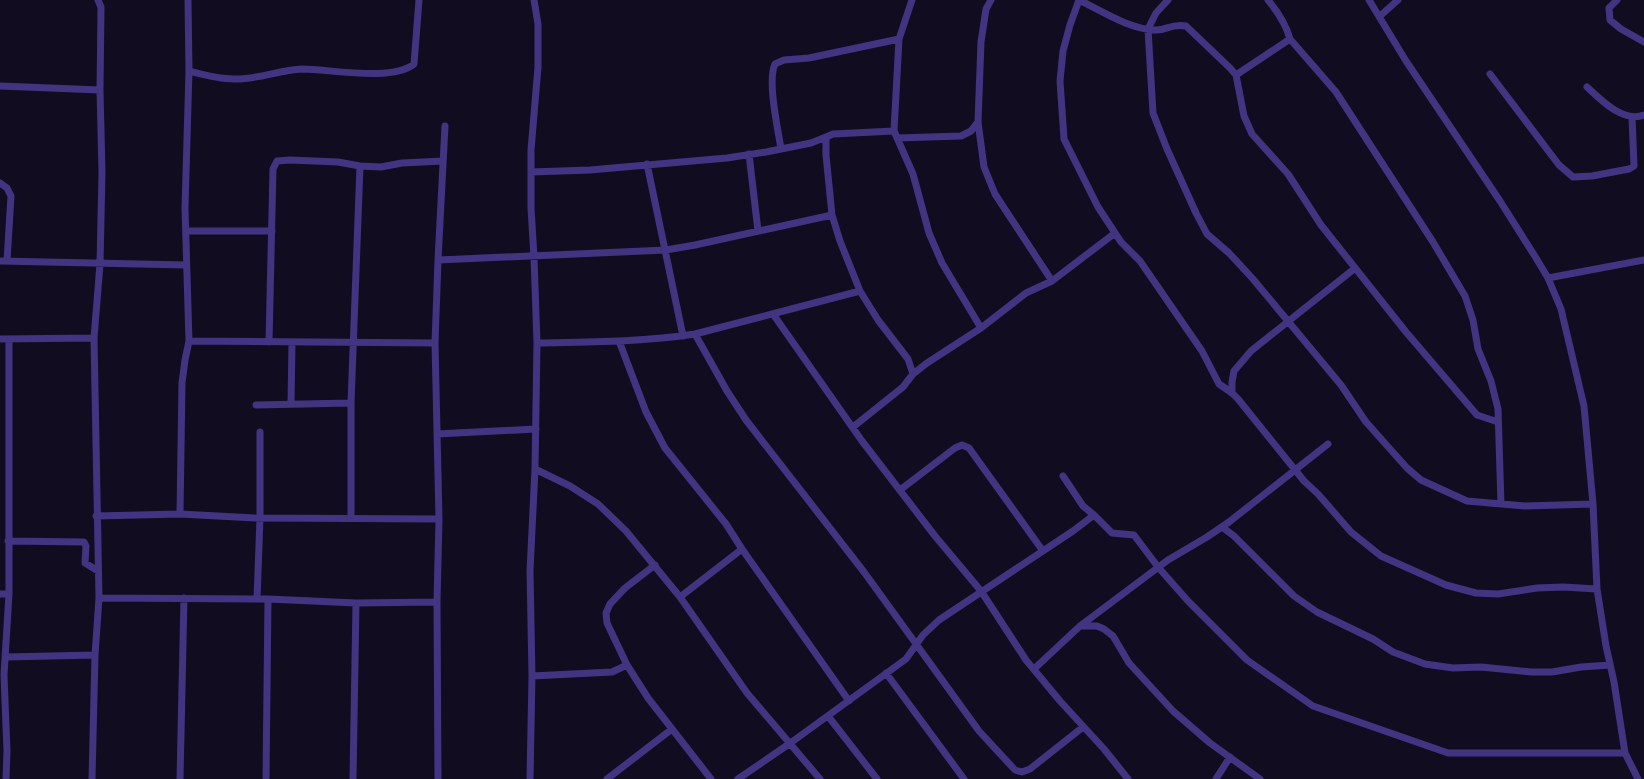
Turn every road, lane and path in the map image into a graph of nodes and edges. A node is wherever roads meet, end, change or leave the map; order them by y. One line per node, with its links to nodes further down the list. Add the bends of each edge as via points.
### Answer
1 (106, 0): 12 (street)
2 (188, 0): 18 (street)
3 (419, 0): 18 (street, via 414,64 402,71 353,74 300,69 236,79)
4 (534, 0): 35 (street, via 538,24 538,67 532,123)
5 (912, 0): 15 (street)
6 (991, 0): 26 (street, via 986,9 981,42)
7 (1168, 0): 14 (street)
8 (1268, 0): 16 (street, via 1288,30)
9 (1369, 0): 13 (street)
10 (1398, 0): 13 (street)
11 (1617, 0): 17 (street, via 1609,8 1610,20)
12 (100, 4): 23 (street)
13 (1380, 16): 50 (street)
14 (1148, 29): 20 (street, via 1186,26); 41 (street, via 1079,0 1063,51 1060,81 1064,139 1098,207); 54 (street, via 1153,113 1198,219 1207,234 1240,264)
15 (900, 39): 28 (street); 30 (street, via 775,64 773,95)
16 (1290, 39): 20 (street); 73 (street, via 1336,92 1465,296 1478,349 1495,393)
17 (1644, 42)
18 (189, 71): 38 (street)
19 (1490, 74): 25 (street, via 1559,165 1573,177 1634,166)
20 (1236, 75): 49 (street, via 1244,116 1252,134 1288,174 1320,225)
21 (0, 86): 23 (street)
22 (1587, 87): 25 (street, via 1608,106)
23 (100, 90): 47 (street)
24 (1644, 116): 25 (street)
25 (1632, 117)
26 (978, 122): 28 (street, via 961,136); 51 (street, via 984,166 995,194)
27 (445, 126): 32 (street)
28 (895, 135): 29 (street, via 833,134); 55 (street, via 914,174 929,233 942,263)
29 (826, 137): 30 (street); 37 (street)
30 (781, 149): 31 (street)
31 (749, 154): 33 (street); 40 (street)
32 (443, 162): 34 (street); 44 (street)
33 (647, 164): 35 (street); 42 (street)
34 (360, 166): 39 (street, via 338,162 277,161 273,168); 65 (street)
35 (532, 172): 43 (street)
36 (0, 183): 46 (street, via 11,196)
37 (832, 215): 40 (street); 52 (street)
38 (186, 231): 39 (street); 48 (street)
39 (272, 231): 63 (street)
40 (758, 231): 42 (street)
41 (1115, 233): 51 (street); 69 (street, via 1140,261 1202,351 1219,384)
42 (666, 250): 43 (street); 57 (street)
43 (534, 257): 44 (street); 67 (street)
44 (438, 260): 66 (street)
45 (1644, 260): 50 (street)
46 (4, 261): 47 (street)
47 (100, 264): 48 (street); 58 (street)
48 (186, 265): 61 (street)
49 (1354, 269): 54 (street); 73 (street, via 1478,415)
50 (1548, 278): 84 (street, via 1561,308 1584,406)
51 (1052, 281): 55 (street, via 1026,292)
52 (860, 291): 53 (street); 68 (street, via 908,359)
53 (774, 314): 56 (street); 74 (street)
54 (1288, 322): 69 (street, via 1242,360 1234,371); 83 (street, via 1341,385 1366,422 1421,480 1467,501)
55 (981, 328): 68 (street)
56 (695, 334): 57 (street); 110 (street, via 746,420 864,572)
57 (684, 336): 62 (street)
58 (94, 338): 60 (street); 87 (street)
59 (0, 339): 60 (street)
60 (9, 339): 92 (street)
61 (190, 341): 63 (street); 85 (street, via 182,383)
62 (619, 341): 67 (street); 93 (street, via 646,412 665,448)
63 (269, 342): 64 (street)
64 (292, 342): 65 (street); 71 (street)
65 (353, 342): 66 (street); 70 (street)
66 (435, 343): 77 (street)
67 (536, 343): 75 (street)
68 (913, 374): 74 (street, via 903,387)
69 (1232, 393): 80 (street)
70 (351, 403): 71 (street); 89 (street)
71 (291, 404): 72 (street)
72 (256, 405)
73 (1498, 422): 83 (street)
74 (852, 427): 82 (street)
75 (536, 429): 77 (street); 79 (street)
76 (260, 432): 88 (street)
77 (437, 434): 90 (street)
78 (1328, 444): 80 (street)
79 (535, 469): 95 (street, via 598,504); 118 (street, via 530,571)
80 (1295, 471): 91 (street); 98 (street, via 1351,532 1381,556 1446,585 1476,593 1498,594 1537,588)
81 (1063, 476): 86 (street, via 1083,506)
82 (900, 490): 94 (street, via 962,445 969,448); 99 (street)
83 (1501, 504): 84 (street)
84 (1592, 504): 98 (street)
85 (180, 514): 87 (street); 88 (street)
86 (1094, 515): 94 (street); 96 (street, via 1112,533 1134,535)
87 (96, 516): 97 (street)
88 (260, 518): 89 (street); 105 (street)
89 (351, 518): 90 (street)
90 (439, 519): 107 (street)
91 (1222, 527): 96 (street); 114 (street, via 1294,596 1317,612 1393,652 1424,664 1531,672)
92 (8, 541): 97 (street, via 84,542 85,563); 101 (street)
93 (742, 549): 102 (street); 119 (street)
94 (1043, 551): 99 (street)
95 (655, 565): 102 (street); 113 (street, via 618,594 606,613 607,623)
96 (1158, 567): 109 (street); 124 (street, via 1247,660 1313,706 1448,753)
97 (98, 571): 103 (street)
98 (1597, 589): 114 (street)
99 (981, 591): 110 (street, via 930,627); 115 (street)
100 (0, 594): 101 (street)
101 (9, 594): 112 (street)
102 (680, 597): 123 (street, via 746,693)
103 (99, 598): 104 (street); 111 (street)
104 (184, 598): 105 (street); 128 (street)
105 (257, 599): 106 (street)
106 (268, 599): 108 (street); 129 (street)
107 (437, 602): 108 (street); 131 (street)
108 (356, 603): 130 (street)
109 (1080, 626): 115 (street); 125 (street, via 1097,626 1114,636 1129,663 1173,712)
110 (916, 646): 116 (street, via 906,659); 121 (street, via 978,732 1014,770 1030,769)
111 (96, 655): 112 (street); 127 (street)
112 (6, 657): 117 (street)
113 (627, 665): 118 (street, via 612,672); 122 (street)
114 (1610, 665): 124 (street)
115 (1034, 669): 121 (street)
116 (886, 674): 119 (street); 138 (street)
117 (2, 675): 126 (street)
118 (532, 676): 132 (street)
119 (849, 701): 120 (street)
120 (828, 716): 123 (street); 137 (street)
121 (1084, 726): 139 (street)
122 (672, 729): 133 (street); 134 (street)
123 (789, 744): 135 (street); 136 (street)
124 (1626, 753): 142 (street)
125 (1230, 757): 140 (street); 141 (street)
126 (6, 779)
127 (92, 779)
128 (180, 779)
129 (266, 779)
130 (353, 779)
131 (438, 779)
132 (530, 779)
133 (607, 779)
134 (711, 779)
135 (738, 779)
136 (820, 779)
137 (877, 779)
138 (964, 779)
139 (1128, 779)
140 (1216, 779)
141 (1260, 779)
142 (1638, 779)

